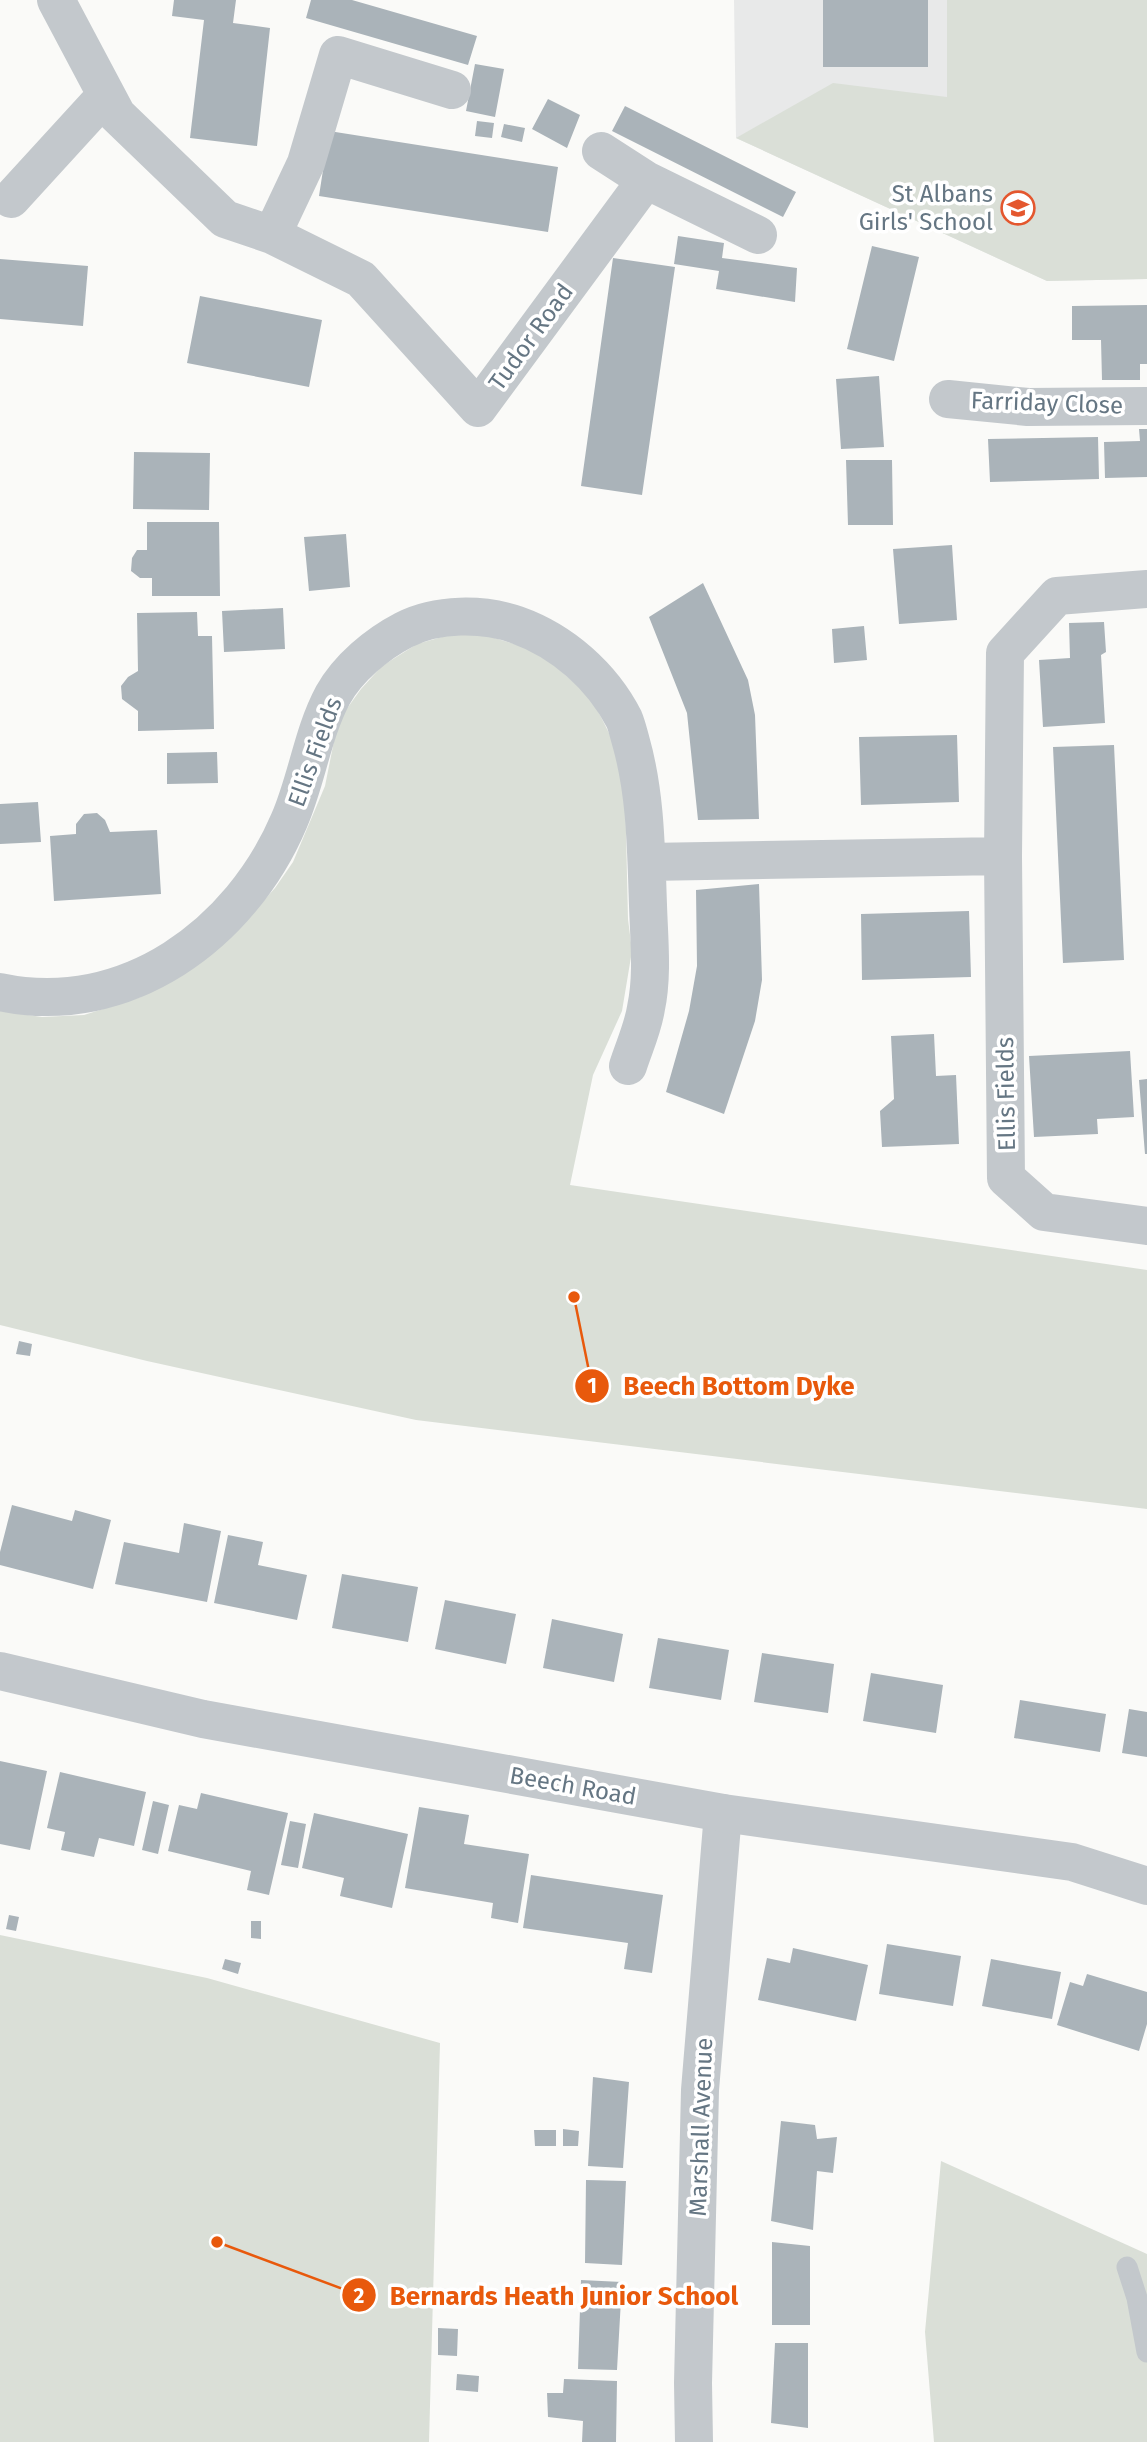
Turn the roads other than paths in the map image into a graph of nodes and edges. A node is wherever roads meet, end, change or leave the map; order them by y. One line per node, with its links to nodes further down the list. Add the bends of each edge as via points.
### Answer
1 (56, 0): 3 (street, Tudor Road)
2 (452, 90): 8 (street, via 338,55 306,163)
3 (106, 95): 6 (street); 8 (street, Tudor Road, via 117,116 225,219)
4 (600, 151): 5 (street)
5 (646, 180): 7 (street); 8 (street, Tudor Road, via 478,408 361,279)
6 (12, 199)
7 (758, 234)
8 (272, 235)
9 (948, 400): 10 (street, Farriday Close, via 1028,407)
10 (1147, 406)
11 (1147, 589): 12 (street, Ellis Fields, via 1057,596 1005,653)
12 (1003, 856): 13 (street); 16 (street, Ellis Fields, via 1006,1178 1044,1212)
13 (647, 862): 14 (street, Ellis Fields, via 641,787 625,720 583,665 533,630 500,619 436,620 406,629 377,647 334,693 289,823 262,872 208,935 172,962 100,992 45,998); 15 (street, Ellis Fields, via 649,981 646,1008)
14 (0, 992)
15 (628, 1066)
16 (1147, 1226)
17 (0, 1671): 18 (street, Beech Road, via 203,1719)
18 (723, 1813): 19 (street, Beech Road, via 1072,1862); 22 (street, Marshall Avenue, via 701,2090)
19 (1147, 1886)
20 (1127, 2267): 21 (lane)
21 (1147, 2352)
22 (694, 2442)

